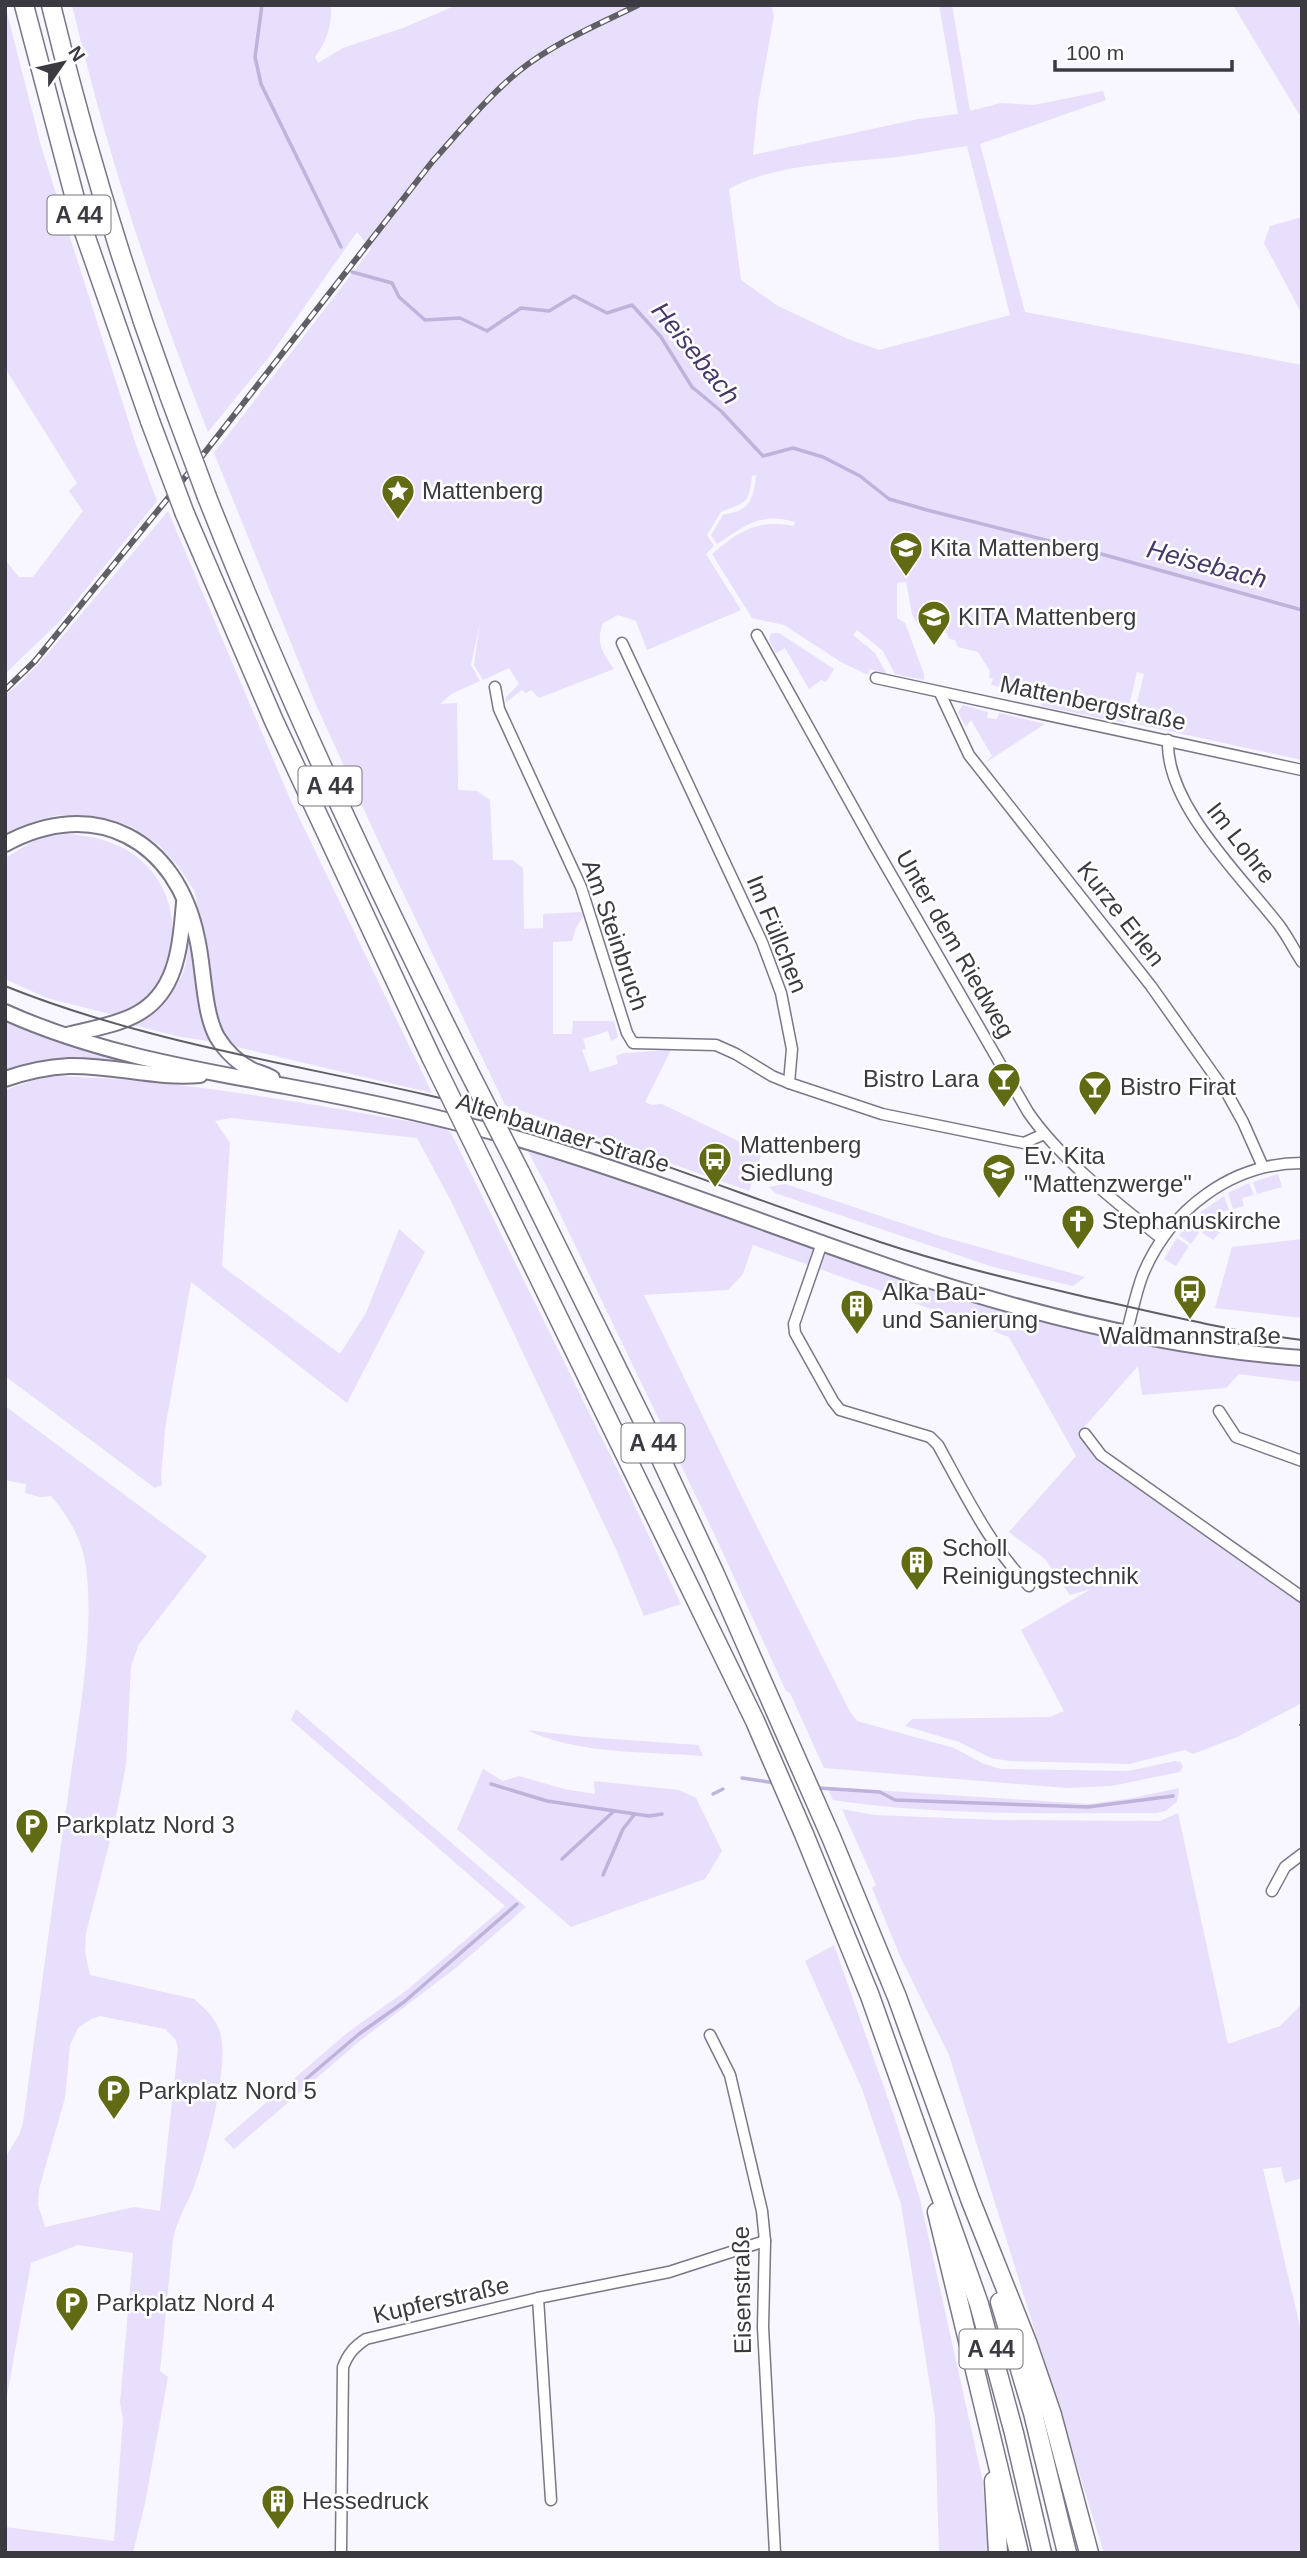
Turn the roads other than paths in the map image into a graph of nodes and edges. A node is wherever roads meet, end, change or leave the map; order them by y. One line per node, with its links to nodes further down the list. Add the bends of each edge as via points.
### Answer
1 (24, 5): 34 (highway, A 44, bridge, via 83,229 185,514 274,721 431,1057 755,1721 870,1996)
2 (51, 5): 35 (highway, A 44, bridge, via 138,312 207,498 292,702 375,882 646,1427 779,1718 897,1997)
3 (757, 635): 19 (street, Unter dem Riedweg, via 1012,1087)
4 (622, 643): 17 (street, Im Füllchen, via 781,993 792,1049)
5 (876, 678): 7 (street, Mattenbergstraße)
6 (495, 687): 17 (street, Am Steinbruch, via 499,709 581,887 632,1043 716,1045)
7 (940, 693): 8 (street, Mattenbergstraße); 21 (street, Kurze Erlen, via 969,755 1151,986 1228,1095)
8 (1168, 740): 9 (street, Mattenbergstraße); 12 (street, Im Lohre, via 1173,778 1191,815 1281,928)
9 (1302, 770)
10 (5, 844): 11 (main road, via 62,824 98,825 151,850)
11 (184, 897): 14 (main road, via 177,963 158,997 133,1017); 18 (main road, via 197,935 214,1031 238,1060)
12 (1302, 962)
13 (5, 1012): 14 (main road)
14 (66, 1036): 15 (main road)
15 (212, 1074): 16 (main road, via 180,1077 69,1066); 18 (main road, Altenbaunaer Straße)
16 (5, 1079)
17 (789, 1083): 19 (street, via 882,1114 1024,1143)
18 (285, 1086): 23 (main road, Altenbaunaer Straße, via 397,1108 528,1142)
19 (1044, 1134): 22 (street, Unter dem Riedweg)
20 (1302, 1163): 21 (street)
21 (1263, 1167): 22 (street, via 1214,1188)
22 (1162, 1239): 24 (street, via 1142,1276)
23 (822, 1243): 24 (main road, Altenbaunaer Straße, via 991,1299); 29 (street, via 794,1324 833,1401 841,1410 930,1437 993,1543)
24 (1127, 1331): 25 (main road, Altenbaunaer Straße)
25 (1302, 1358)
26 (1219, 1411): 28 (street, via 1236,1437)
27 (1085, 1434): 30 (street, via 1101,1455)
28 (1302, 1461)
29 (1029, 1586)
30 (1302, 1597)
31 (1302, 1854): 32 (street, via 1285,1867)
32 (1272, 1891)
33 (710, 2035): 36 (street, Eisenstraße, via 730,2075)
34 (926, 2150): 38 (highway); 44 (highway, A 44, via 979,2304)
35 (970, 2199): 45 (highway, A 44, via 1033,2413); 46 (highway, via 1048,2403)
36 (765, 2241): 37 (street, Kupferstraße, via 669,2272); 41 (street, Eisenstraße, via 763,2327)
37 (538, 2298): 39 (street, Kupferstraße); 40 (street, Kupferstraße, via 366,2339 347,2356 342,2381)
38 (991, 2432): 42 (highway); 43 (highway)
39 (551, 2500)
40 (341, 2553)
41 (775, 2553)
42 (998, 2553)
43 (1019, 2553)
44 (1042, 2553)
45 (1067, 2553)
46 (1090, 2553)

